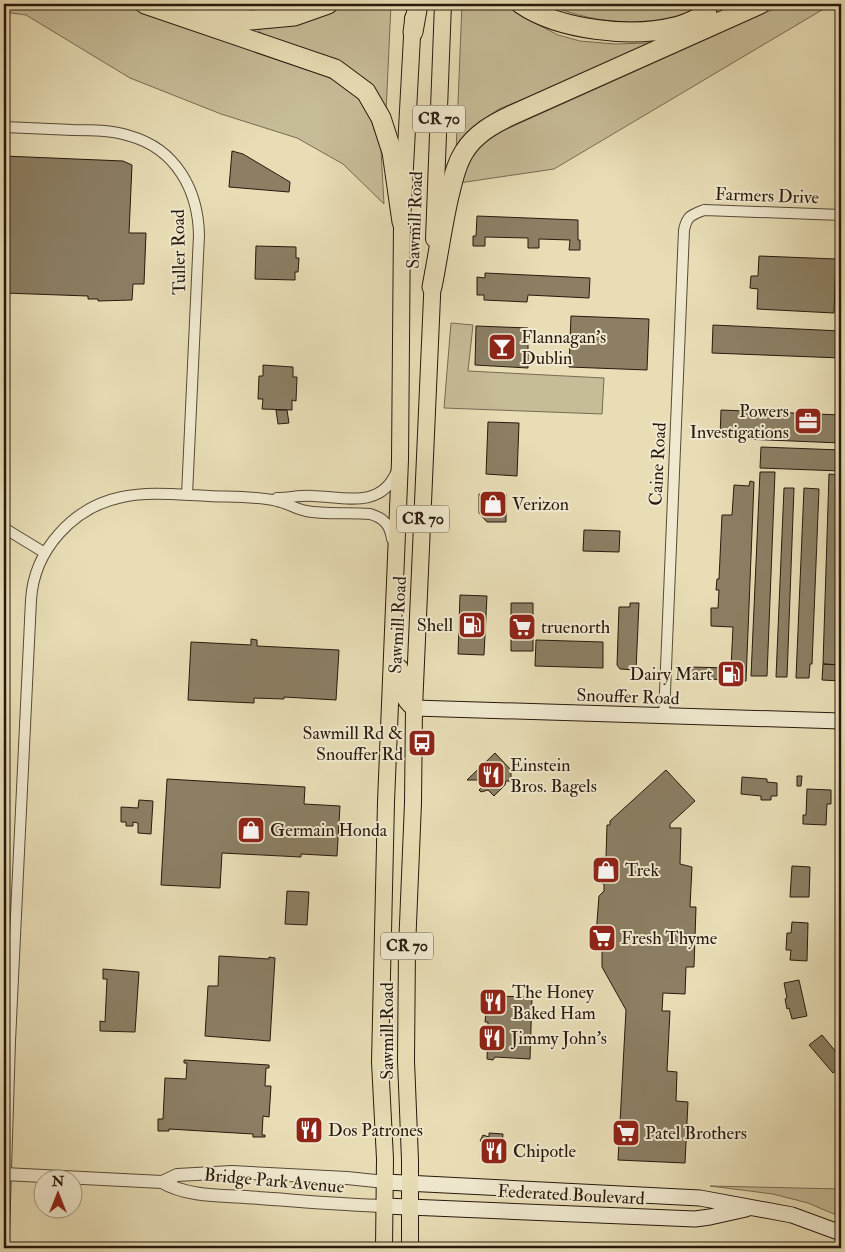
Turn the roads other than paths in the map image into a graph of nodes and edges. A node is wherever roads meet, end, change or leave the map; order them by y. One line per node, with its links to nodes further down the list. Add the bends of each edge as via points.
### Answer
1 (145, 4): 13 (highway, via 335,70 366,92 381,118 392,152)
2 (174, 4): 3 (highway, via 218,16 250,20 294,16)
3 (328, 4)
4 (416, 4): 9 (highway)
5 (443, 4): 14 (main road, Sawmill Road / CR 70)
6 (521, 4): 7 (highway, via 566,23 603,31 634,32 675,27)
7 (732, 4)
8 (760, 4): 14 (highway, via 490,126 472,142 455,169)
9 (413, 32): 13 (main road, Sawmill Road / CR 70)
10 (4, 127): 16 (street, Tuller Road, via 93,130 130,136 166,156 190,188 198,214 199,235)
11 (692, 214): 12 (street, Farmers Drive, via 704,210); 23 (street, Caine Road, via 684,230)
12 (841, 215)
13 (402, 222): 15 (main road, Sawmill Road / CR 70)
14 (432, 287): 22 (main road, Sawmill Road / CR 70)
15 (400, 460): 17 (street, via 390,484 377,496); 20 (main road, Sawmill Road / CR 70)
16 (187, 495): 17 (street); 19 (street, via 136,495 101,504 73,520)
17 (264, 499): 20 (street, via 305,511 378,517 389,528)
18 (4, 528): 19 (street)
19 (45, 553): 25 (street, via 31,594)
20 (395, 565): 21 (main road, Sawmill Road / CR 70)
21 (394, 603): 22 (main road, via 404,700); 27 (main road, Sawmill Road / CR 70, via 380,1062)
22 (414, 708): 23 (main road, Snouffer Road); 28 (main road, Sawmill Road / CR 70, via 406,1061)
23 (664, 716): 24 (main road, Snouffer Road)
24 (841, 721)
25 (5, 1174): 26 (street, Bridge Park Avenue); 32 (street)
26 (162, 1182): 27 (street, Bridge Park Avenue, via 177,1175 232,1172); 29 (street, Bridge Park Avenue, via 173,1188 201,1193)
27 (385, 1182): 28 (main road, Federated Boulevard); 29 (main road, Sawmill Road / CR 70)
28 (410, 1183): 30 (main road, Sawmill Road / CR 70); 31 (main road, Federated Boulevard, via 695,1198)
29 (385, 1206): 30 (main road, Federated Boulevard); 34 (main road, Sawmill Road / CR 70)
30 (410, 1207): 31 (main road, Federated Boulevard, via 694,1219); 35 (main road, Sawmill Road / CR 70)
31 (755, 1208): 33 (main road, Federated Boulevard, via 792,1215)
32 (4, 1233)
33 (841, 1233)
34 (384, 1248)
35 (410, 1248)

